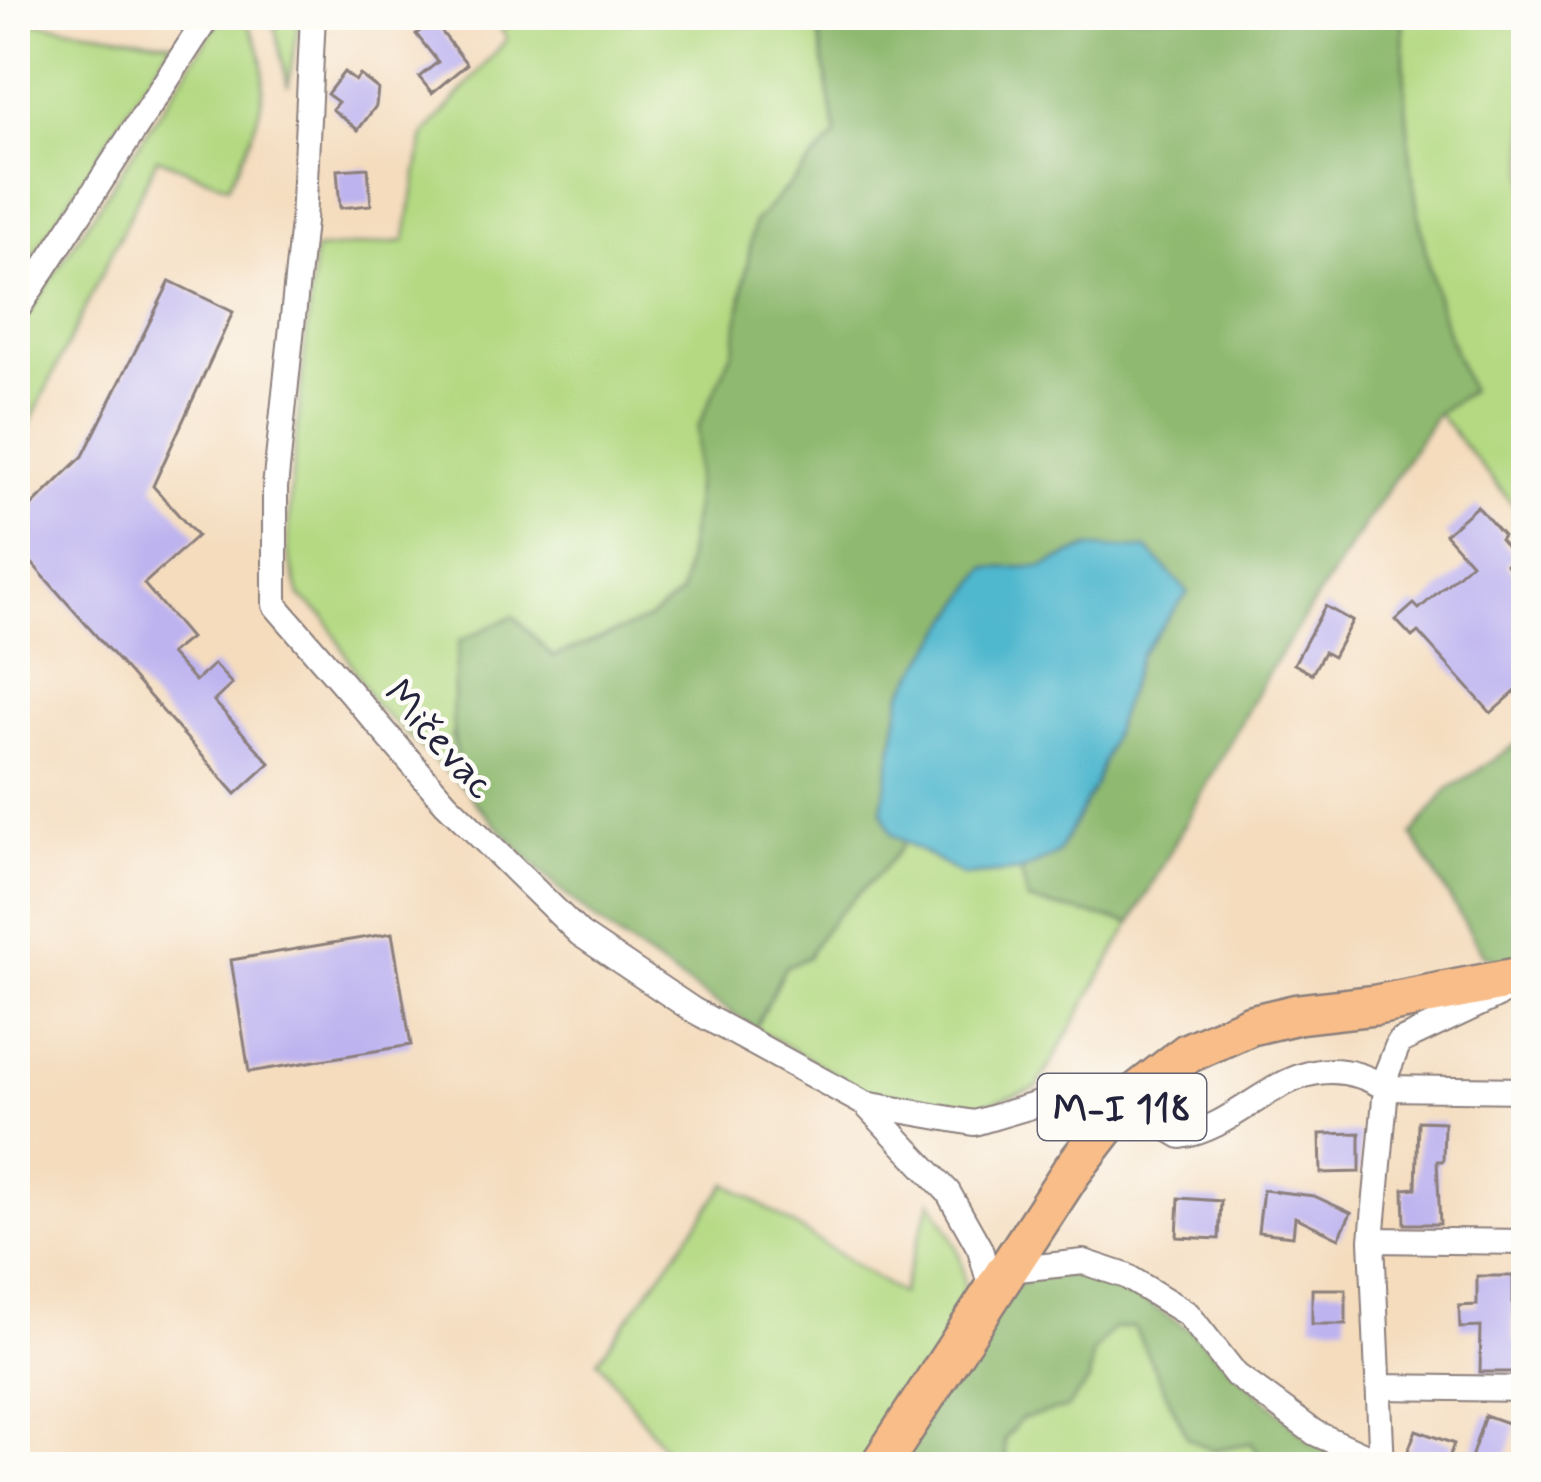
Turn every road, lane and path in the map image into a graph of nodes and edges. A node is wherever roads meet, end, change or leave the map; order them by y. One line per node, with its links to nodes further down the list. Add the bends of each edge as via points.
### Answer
1 (209, 15): 3 (street)
2 (313, 15): 8 (street, Mičevac, via 303,222 275,488 275,604 446,803 580,934 693,1010)
3 (15, 313)
4 (1526, 978): 5 (street, via 1505,996 1399,1042); 7 (main road, M-I 118, via 1251,1025 1188,1053)
5 (1384, 1087): 6 (street); 7 (street, via 1347,1074 1276,1083 1210,1129 1181,1136); 9 (street)
6 (1526, 1090)
7 (1131, 1098): 8 (street, via 1076,1094 974,1123); 11 (main road, M-I 118, via 1070,1172)
8 (865, 1104): 11 (street, Mičevac, via 948,1192)
9 (1372, 1240): 10 (street); 12 (street)
10 (1526, 1242)
11 (1000, 1281): 14 (street, via 1084,1262 1126,1276 1188,1314 1236,1376 1315,1433); 15 (main road, M-I 118)
12 (1379, 1387): 13 (street); 14 (street)
13 (1526, 1389)
14 (1382, 1465)
15 (879, 1467)

